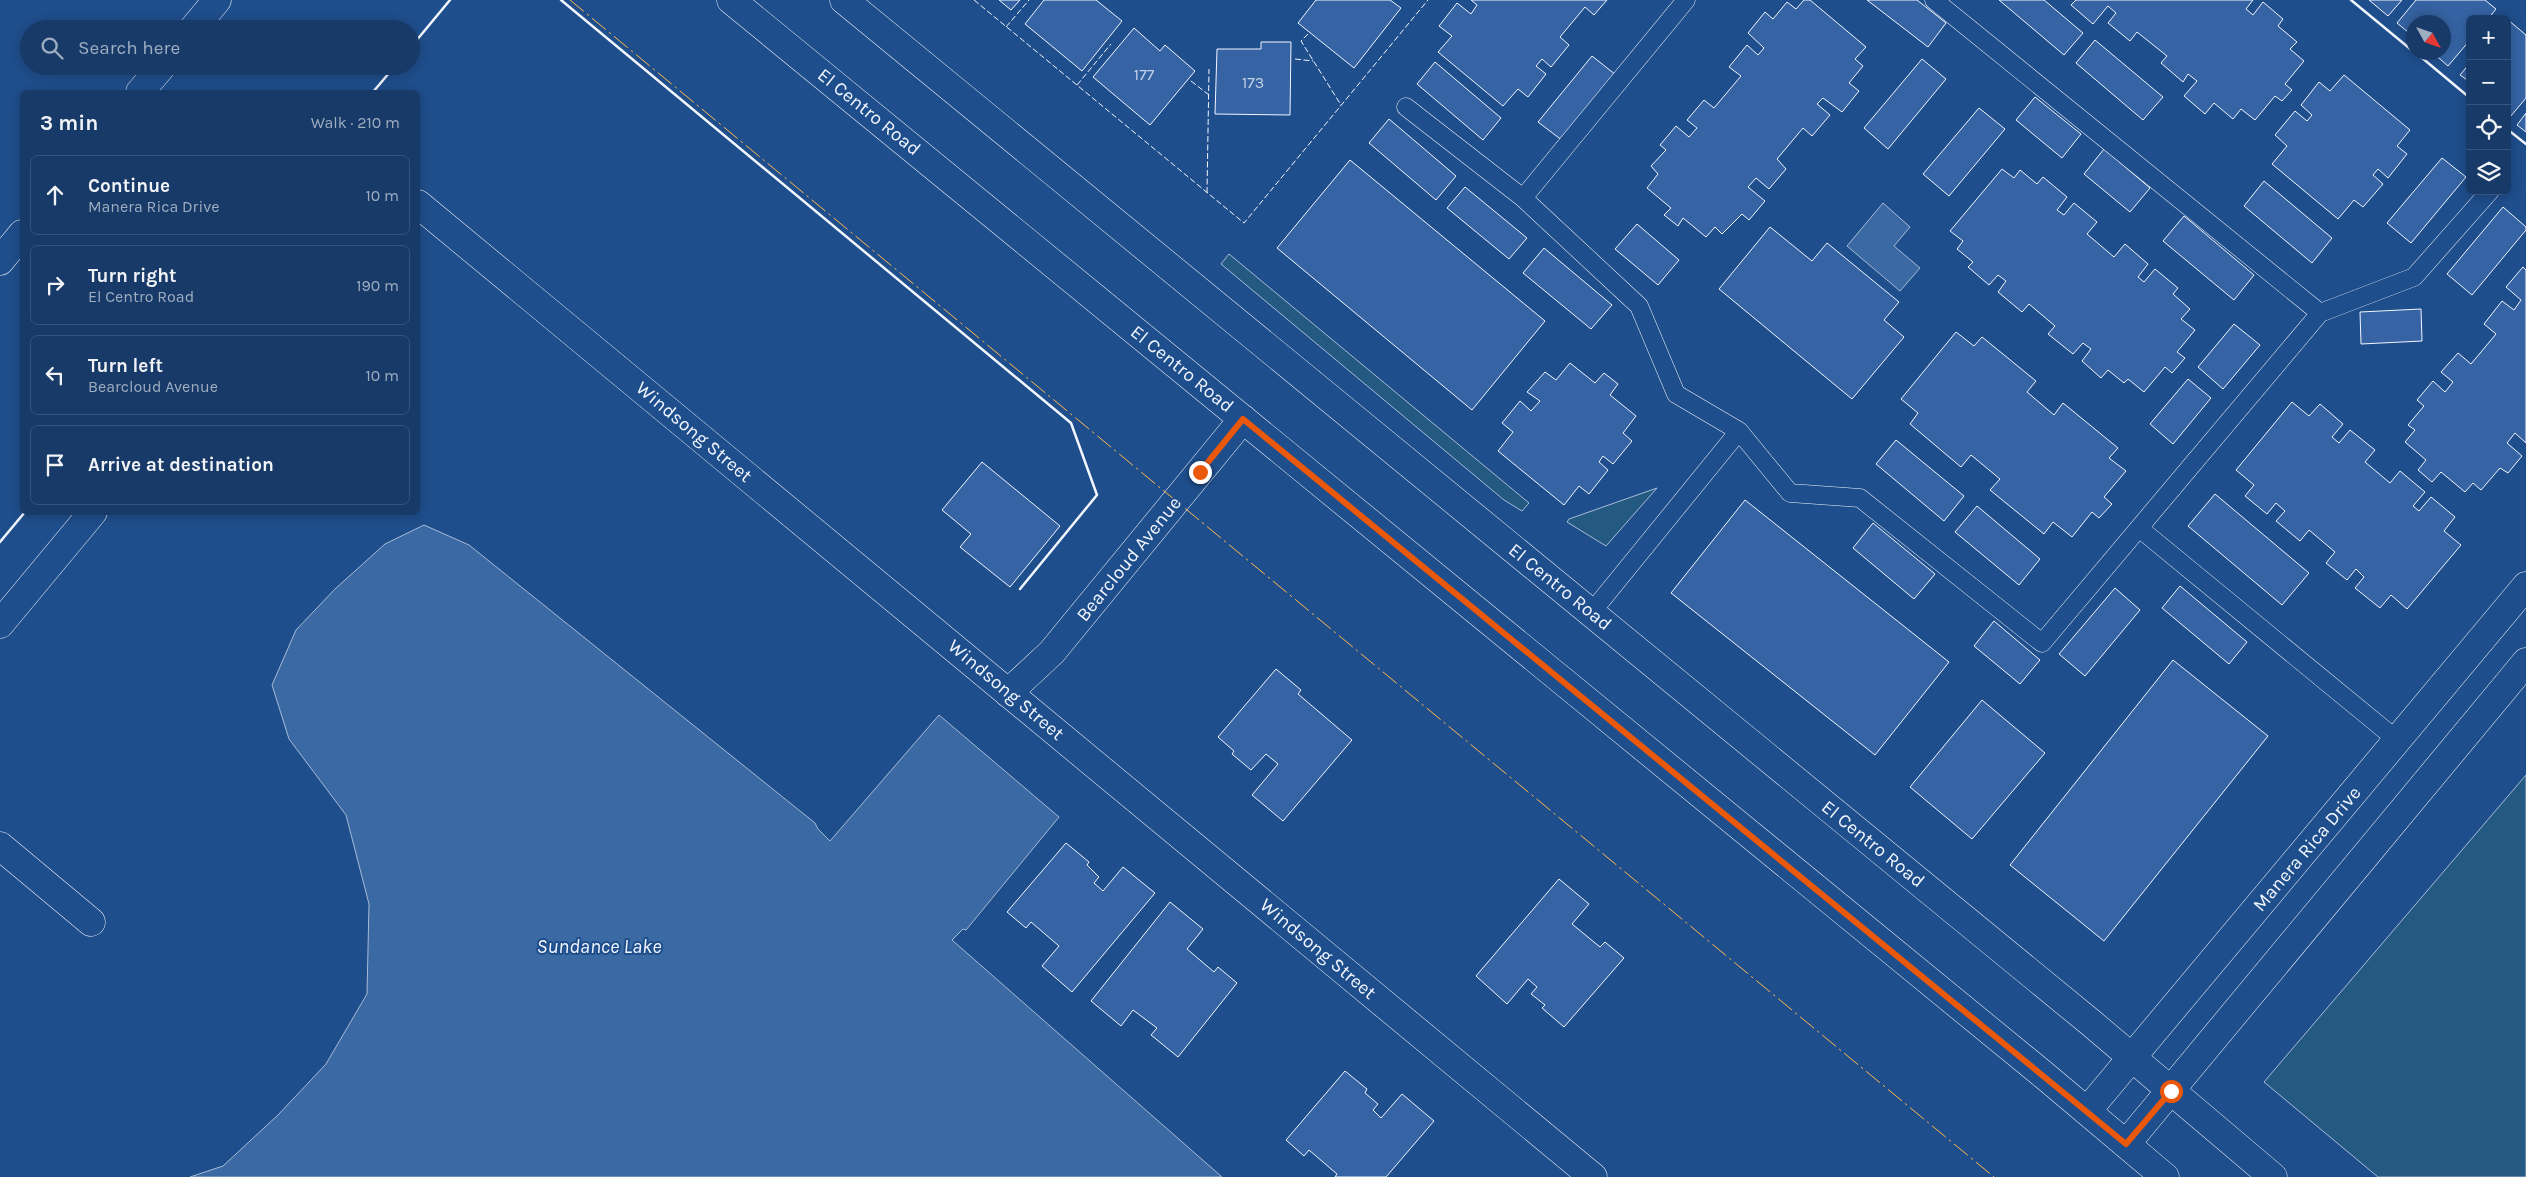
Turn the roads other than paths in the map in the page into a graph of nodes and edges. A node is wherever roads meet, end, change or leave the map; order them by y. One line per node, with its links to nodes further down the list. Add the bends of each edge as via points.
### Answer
1 (218, 0): 6 (main road)
2 (731, 0): 16 (main road, El Centro Road)
3 (844, 0): 21 (main road, El Centro Road)
4 (1686, 0): 11 (lane)
5 (1934, 0): 15 (lane)
6 (201, 20)
7 (154, 75): 8 (main road)
8 (142, 90)
9 (1406, 107): 11 (lane)
10 (2486, 195): 15 (lane, via 2414,277)
11 (1522, 198): 17 (lane, via 1639,306 1676,394)
12 (420, 206): 24 (main road, Windsong Street)
13 (20, 236): 14 (main road)
14 (0, 261)
15 (2320, 313): 19 (lane)
16 (1243, 419): 24 (main road, Bearcloud Avenue, via 1052,652); 30 (main road, El Centro Road)
17 (1739, 432): 19 (lane, via 1790,492 1860,498 2042,643); 21 (lane)
18 (91, 515): 22 (main road)
19 (2139, 528): 25 (lane)
20 (2526, 586): 25 (main road, Manera Rica Drive)
21 (1591, 613): 28 (main road, El Centro Road)
22 (0, 624)
23 (2526, 662): 29 (main road)
24 (1008, 693): 32 (main road, Windsong Street)
25 (2397, 740): 28 (main road, Manera Rica Drive)
26 (0, 846): 27 (main road)
27 (91, 922)
28 (2132, 1058): 29 (main road, El Centro Road); 30 (main road, Manera Rica Drive)
29 (2171, 1091): 31 (main road); 34 (main road, El Centro Road)
30 (2087, 1111): 31 (main road, El Centro Road)
31 (2126, 1144): 33 (main road, El Centro Road)
32 (1594, 1177)
33 (2165, 1177)
34 (2273, 1177)

